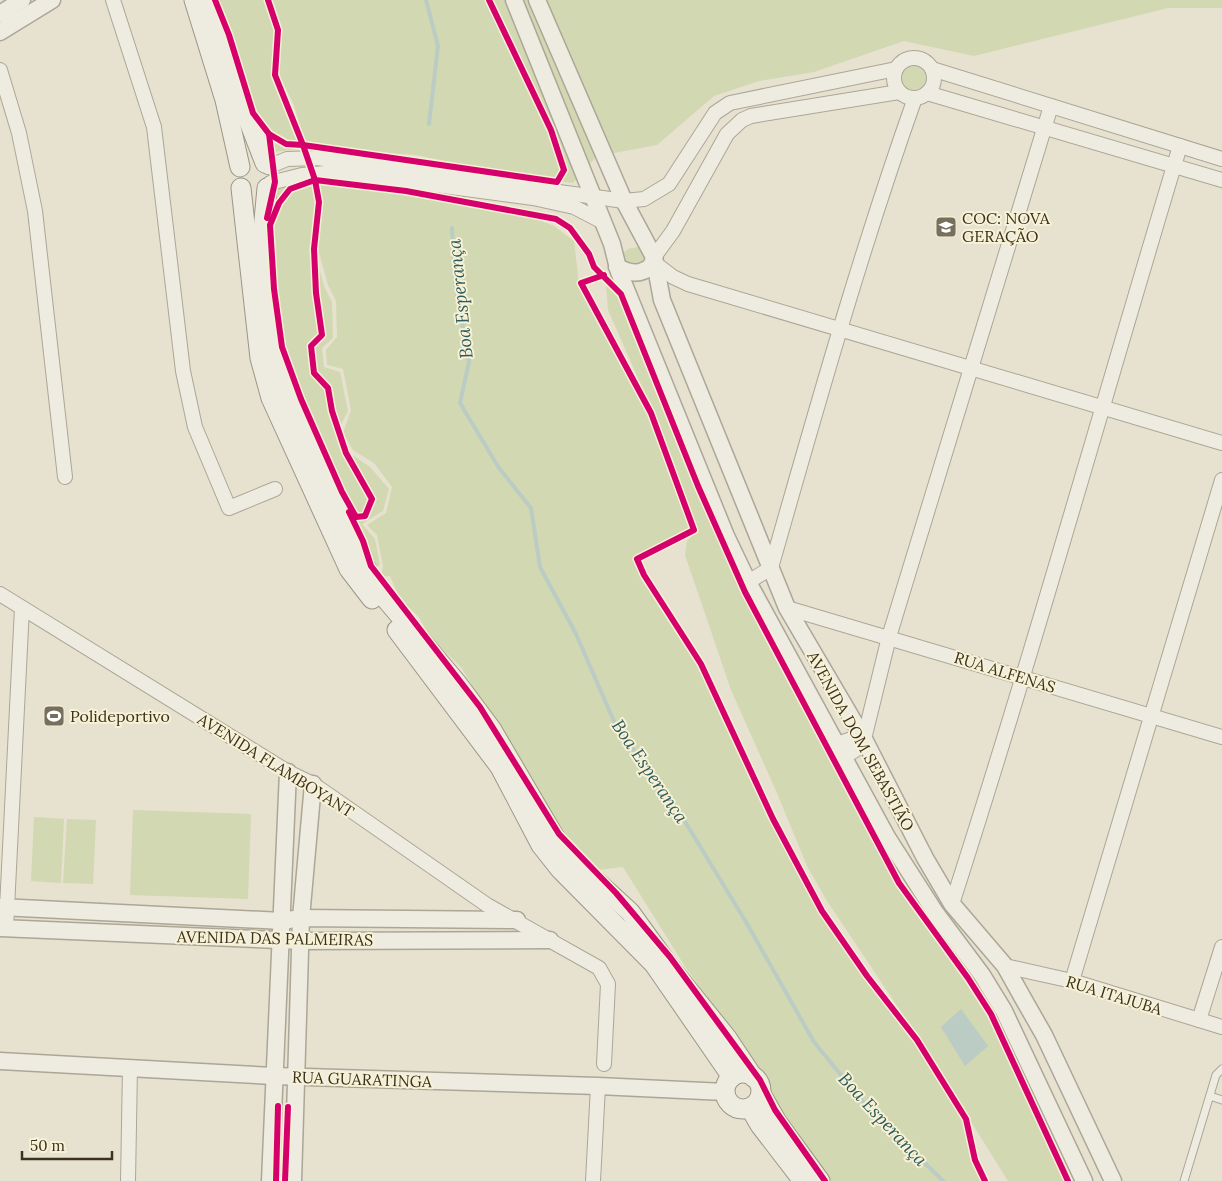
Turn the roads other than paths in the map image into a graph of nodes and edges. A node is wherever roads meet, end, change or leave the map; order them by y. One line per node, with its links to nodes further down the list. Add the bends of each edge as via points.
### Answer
1 (22, 0): 8 (street)
2 (52, 0): 9 (street)
3 (113, 0): 35 (street, via 154,127 183,371 195,428 229,508)
4 (194, 0): 20 (main road, via 225,100)
5 (209, 0): 21 (main road)
6 (514, 0): 24 (street)
7 (537, 0): 25 (street, AVENIDA DOM SEBASTIÃO)
8 (0, 14)
9 (0, 32)
10 (896, 69): 11 (street, via 904,61 917,58); 13 (street, via 894,82); 25 (street, via 730,103 715,113 669,184)
11 (932, 69): 14 (street, via 934,82); 15 (street)
12 (0, 70): 33 (street, via 19,134 35,211)
13 (899, 92): 14 (street); 27 (street, via 742,120 727,134)
14 (921, 96): 16 (street); 29 (street, via 887,176)
15 (1051, 106): 16 (street); 17 (street)
16 (1044, 127): 19 (street); 30 (street)
17 (1180, 146): 18 (street); 19 (street)
18 (1222, 158)
19 (1174, 166): 22 (street); 31 (street)
20 (240, 167): 21 (main road, via 254,159); 23 (main road, via 237,177)
21 (268, 175): 23 (main road, via 262,191 251,193); 24 (street, via 286,159 317,158); 26 (street, via 338,172 533,198 574,207); 69 (main road, via 262,242 269,319 278,368 355,549 379,591 492,730 557,841 630,912)
22 (1222, 180)
23 (242, 188): 70 (main road, via 260,358 271,398 350,569 500,767 541,845 560,869 654,964)
24 (593, 197): 25 (street); 26 (street)
25 (626, 205): 27 (street, AVENIDA DOM SEBASTIÃO)
26 (603, 222): 28 (street, AVENIDA DOM SEBASTIÃO)
27 (655, 264): 28 (street, via 640,272 627,272); 29 (street, via 688,284); 36 (street, AVENIDA DOM SEBASTIÃO, via 662,300)
28 (617, 266): 37 (street, AVENIDA DOM SEBASTIÃO, via 726,536)
29 (840, 328): 30 (street); 36 (street)
30 (971, 368): 31 (street); 41 (street)
31 (1101, 405): 32 (street); 42 (street)
32 (1222, 443)
33 (66, 477)
34 (1222, 480): 43 (street)
35 (275, 489)
36 (771, 568): 37 (street); 40 (street, AVENIDA DOM SEBASTIÃO)
37 (748, 582): 46 (street, AVENIDA DOM SEBASTIÃO)
38 (0, 594): 39 (street, AVENIDA FLAMBOYANT)
39 (22, 608): 47 (street, AVENIDA FLAMBOYANT); 50 (street)
40 (787, 608): 41 (street, RUA ALFENAS); 45 (street, AVENIDA DOM SEBASTIÃO)
41 (889, 637): 42 (street, RUA ALFENAS); 45 (street)
42 (1023, 677): 43 (street, RUA ALFENAS); 49 (street)
43 (1152, 716): 44 (street, RUA ALFENAS); 60 (street)
44 (1222, 737)
45 (864, 739): 46 (street, via 860,747); 49 (street, AVENIDA DOM SEBASTIÃO)
46 (841, 750): 81 (street, AVENIDA DOM SEBASTIÃO, via 887,837 1004,1011)
47 (288, 772): 48 (street, AVENIDA FLAMBOYANT); 53 (street)
48 (313, 784): 51 (street); 52 (street, AVENIDA FLAMBOYANT, via 487,905)
49 (952, 904): 59 (street, AVENIDA DOM SEBASTIÃO)
50 (3, 908): 53 (street, AVENIDA DAS PALMEIRAS); 54 (street)
51 (301, 918): 52 (street, AVENIDA DAS PALMEIRAS); 53 (street, AVENIDA DAS PALMEIRAS); 57 (street)
52 (517, 920): 56 (street, AVENIDA FLAMBOYANT)
53 (282, 921): 55 (street)
54 (3, 928): 55 (street, AVENIDA DAS PALMEIRAS)
55 (281, 940): 57 (street, AVENIDA DAS PALMEIRAS); 67 (street)
56 (550, 940): 57 (street, AVENIDA DAS PALMEIRAS); 64 (street, AVENIDA FLAMBOYANT, via 599,968 608,984)
57 (301, 941): 68 (street)
58 (1222, 947): 61 (street)
59 (1004, 966): 60 (street, RUA ITAJUBA); 82 (street, AVENIDA DOM SEBASTIÃO, via 1044,1036)
60 (1072, 981): 61 (street, RUA ITAJUBA)
61 (1199, 1020): 62 (street, RUA ITAJUBA)
62 (1222, 1027)
63 (0, 1061): 65 (street, RUA GUARATINGA)
64 (604, 1064)
65 (130, 1068): 67 (street, RUA GUARATINGA); 75 (street)
66 (1222, 1069): 72 (lane, via 1216,1075)
67 (274, 1076): 68 (street, RUA GUARATINGA); 76 (street)
68 (297, 1077): 71 (street, RUA GUARATINGA); 77 (street)
69 (753, 1077): 70 (main road, via 742,1073); 74 (main road, via 760,1087)
70 (728, 1085): 71 (street, RUA GUARATINGA); 74 (main road, via 730,1105 743,1110)
71 (598, 1086): 78 (street)
72 (1210, 1096): 73 (lane); 83 (lane)
73 (1222, 1100)
74 (755, 1101): 79 (main road, via 760,1125); 80 (main road, via 777,1122)
75 (128, 1181)
76 (270, 1181)
77 (293, 1181)
78 (593, 1181)
79 (803, 1181)
80 (820, 1181)
81 (1084, 1181)
82 (1113, 1181)
83 (1184, 1181)

